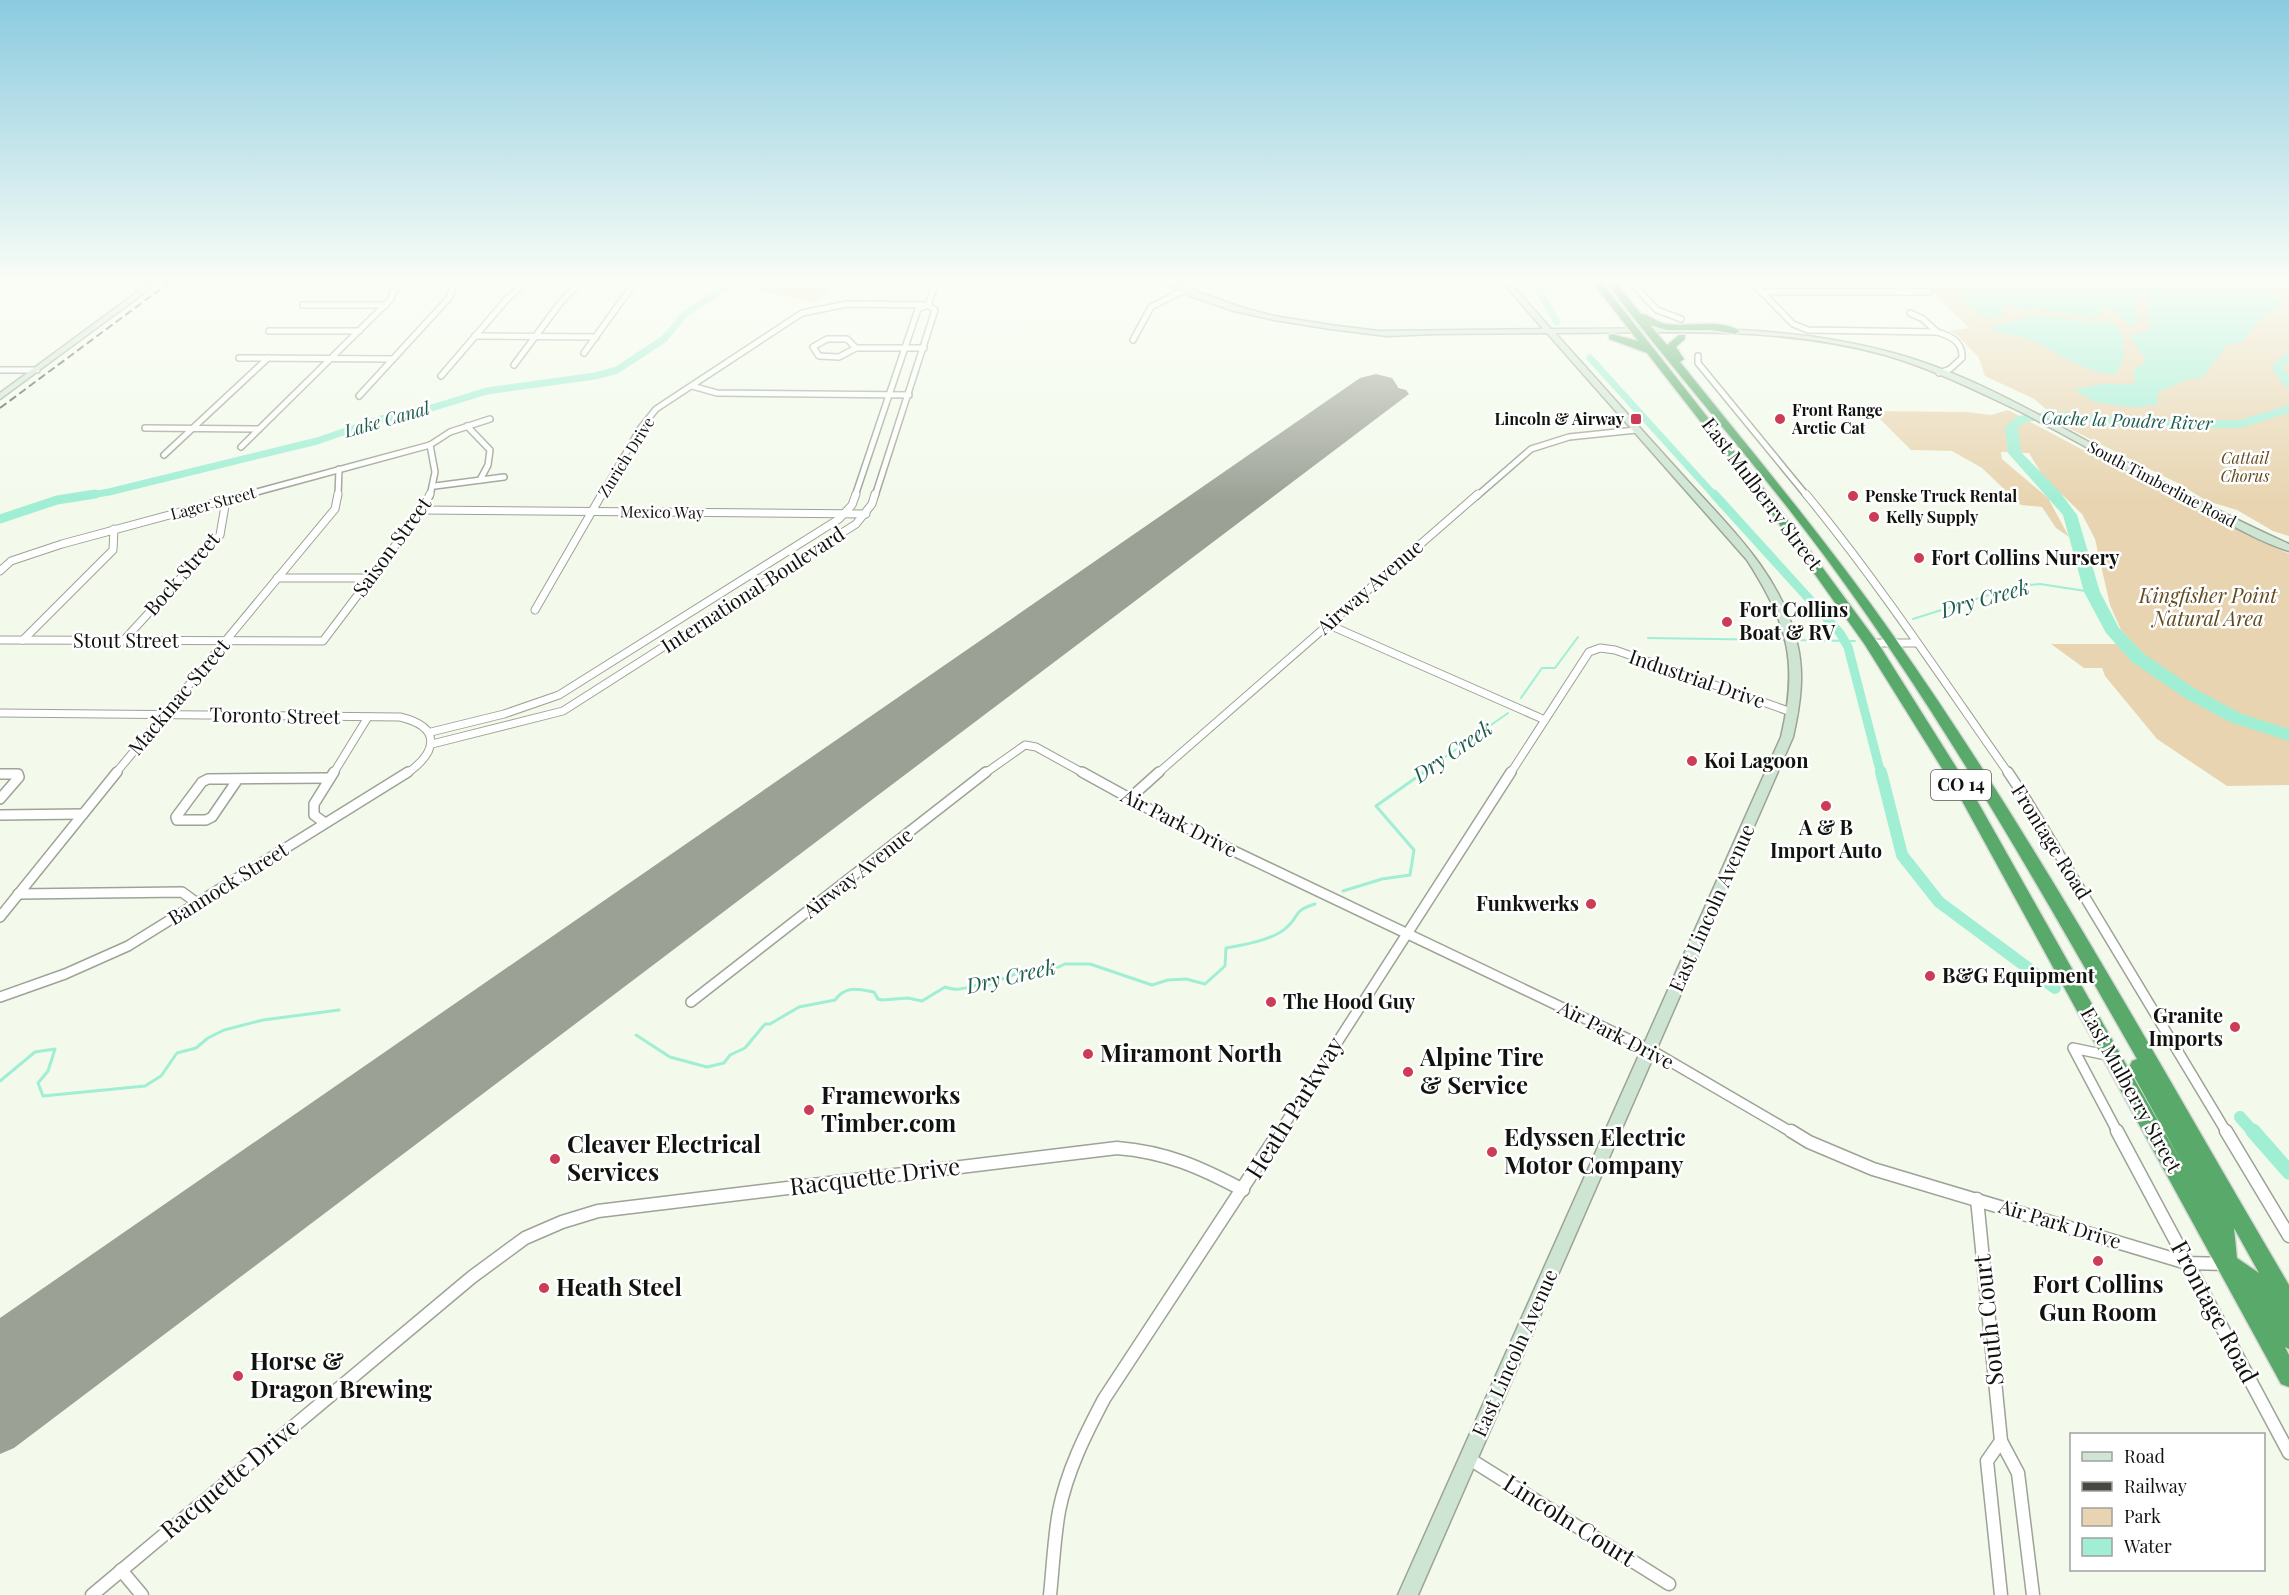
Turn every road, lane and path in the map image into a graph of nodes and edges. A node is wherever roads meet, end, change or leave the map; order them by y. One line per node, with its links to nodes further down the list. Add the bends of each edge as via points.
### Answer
1 (59, 353): 26 (main road)
2 (337, 353): 22 (street)
3 (398, 353): 23 (street)
4 (460, 353): 28 (street)
5 (523, 353): 24 (street)
6 (741, 353): 29 (street, Zurich Drive)
7 (817, 353): 8 (street, via 839,357)
8 (845, 353)
9 (904, 353): 30 (street, International Boulevard)
10 (922, 353): 31 (street, International Boulevard)
11 (1569, 353): 41 (main road, East Lincoln Avenue)
12 (1648, 353): 34 (highway)
13 (1653, 353): 34 (highway, East Mulberry Street / CO 14)
14 (1669, 353): 36 (highway, East Mulberry Street / CO 14)
15 (1674, 353): 36 (highway, via 1719,409)
16 (1850, 353): 27 (main road, South Timberline Road)
17 (1878, 353): 27 (main road, South Timberline Road)
18 (1962, 353): 27 (street, via 1960,362)
19 (1698, 356): 68 (street, Frontage Road, via 1698,363 1816,504)
20 (239, 358): 21 (street)
21 (268, 358): 22 (street); 39 (street)
22 (331, 359): 23 (street); 40 (street)
23 (393, 359): 32 (street)
24 (514, 365)
25 (0, 369): 26 (street)
26 (37, 370): 33 (main road)
27 (1939, 373): 55 (main road, South Timberline Road, via 2009,403 2222,517)
28 (441, 376)
29 (692, 386): 30 (street, via 717,393); 51 (street, Zurich Drive, via 646,420)
30 (890, 394): 31 (street); 52 (street, International Boulevard, via 852,505)
31 (909, 395): 53 (street, International Boulevard, via 873,504)
32 (360, 396)
33 (0, 397)
34 (1694, 406): 66 (highway, East Mulberry Street / CO 14)
35 (490, 419): 37 (street, Lager Street)
36 (1724, 422): 67 (highway, East Mulberry Street / CO 14, via 1830,555)
37 (467, 426): 42 (street, Lager Street); 47 (street, via 490,450)
38 (145, 428): 39 (street)
39 (192, 429): 40 (street); 44 (street)
40 (260, 429): 43 (street)
41 (1636, 430): 60 (street, Airway Avenue, via 1574,437 1531,449); 71 (main road, East Lincoln Avenue, via 1751,558 1772,588 1792,641 1797,680)
42 (430, 445): 45 (street, Lager Street); 48 (street, Saison Street, via 437,476)
43 (241, 447)
44 (164, 455)
45 (339, 469): 49 (street, Lager Street); 58 (street, Mackinac Street, via 335,509)
46 (504, 477): 47 (street)
47 (480, 480): 48 (street)
48 (435, 486): 50 (street, Saison Street)
49 (226, 500): 54 (street, Lager Street); 63 (street, Bock Street, via 220,535)
50 (422, 510): 51 (street, Mexico Way); 57 (street, Saison Street)
51 (592, 512): 52 (street, Mexico Way); 59 (street, Zurich Drive)
52 (843, 514): 53 (street, Mexico Way); 75 (street, International Boulevard, via 559,695)
53 (866, 514): 75 (street, International Boulevard, via 847,530 563,711)
54 (114, 529): 56 (street, Lager Street, via 12,561); 62 (street, via 112,550)
55 (2289, 548)
56 (0, 571)
57 (370, 578): 58 (street); 64 (street, Saison Street)
58 (277, 579): 65 (street, Mackinac Street)
59 (535, 610)
60 (1327, 624): 74 (street); 80 (street, Airway Avenue)
61 (0, 640): 62 (street, Stout Street)
62 (23, 640): 63 (street, Stout Street)
63 (123, 641): 65 (street, Stout Street)
64 (324, 641): 65 (street, Stout Street)
65 (225, 642): 72 (street, Mackinac Street)
66 (1871, 643): 67 (street); 93 (highway, East Mulberry Street / CO 14, via 1968,797)
67 (1892, 643): 68 (street); 88 (highway, East Mulberry Street / CO 14, via 1984,783)
68 (1917, 643): 96 (street, Frontage Road, via 2024,796)
69 (1600, 648): 71 (street, Industrial Drive); 74 (street, Heath Parkway, via 1589,652)
70 (0, 713): 72 (street, Toronto Street)
71 (1794, 713): 92 (main road, East Lincoln Avenue, via 1787,737)
72 (163, 715): 73 (street, Toronto Street); 82 (street, Mackinac Street)
73 (368, 717): 75 (street, Toronto Street, via 416,720 428,727); 78 (street)
74 (1545, 720): 89 (street, Heath Parkway)
75 (431, 738): 84 (street, Bannock Street, via 421,762 409,772)
76 (1025, 745): 80 (street, Air Park Drive, via 1036,747); 91 (street, Airway Avenue)
77 (0, 774): 81 (street, via 20,777)
78 (330, 778): 79 (street); 84 (street, via 312,810)
79 (238, 779): 79 (street, via 202,782 177,820 207,820)
80 (1130, 798): 89 (street, Air Park Drive)
81 (0, 799)
82 (83, 814): 83 (street); 85 (street, Mackinac Street)
83 (0, 815)
84 (325, 823): 86 (street, Bannock Street)
85 (18, 894): 86 (street, via 182,892); 87 (street, Mackinac Street)
86 (197, 903): 90 (street, Bannock Street, via 85,968)
87 (0, 917)
88 (2064, 919): 98 (highway, via 2115,1026 2219,1212); 99 (highway, East Mulberry Street / CO 14)
89 (1406, 934): 92 (street, Air Park Drive); 94 (street, Heath Parkway)
90 (0, 997)
91 (691, 1002)
92 (1650, 1049): 95 (street, Air Park Drive, via 1818,1146 1873,1168); 105 (main road, East Lincoln Avenue)
93 (2113, 1057): 97 (street, Frontage Road, via 2073,1048); 98 (highway, East Mulberry Street / CO 14)
94 (1243, 1190): 106 (street, Racquette Drive, via 1194,1163 1170,1155 1117,1148 598,1211 562,1222 525,1238 472,1277); 110 (street, Heath Parkway, via 1104,1399 1083,1440 1059,1512)
95 (1977, 1199): 97 (street, Air Park Drive); 103 (street, South Court)
96 (2289, 1236)
97 (2187, 1263): 98 (street, Air Park Drive); 104 (street, Frontage Road)
98 (2227, 1264): 101 (highway, via 2246,1273); 102 (highway, East Mulberry Street / CO 14)
99 (2281, 1280): 100 (highway, East Mulberry Street / CO 14)
100 (2289, 1305)
101 (2289, 1338)
102 (2289, 1376)
103 (2001, 1441): 112 (street, via 1987,1461); 113 (street, South Court, via 2018,1473)
104 (2289, 1453)
105 (1468, 1458): 107 (street, Lincoln Court); 111 (main road, East Lincoln Avenue)
106 (121, 1570): 108 (street, Racquette Drive); 109 (street)
107 (1669, 1584)
108 (92, 1595)
109 (142, 1595)
110 (1050, 1595)
111 (1408, 1595)
112 (2001, 1595)
113 (2032, 1595)

